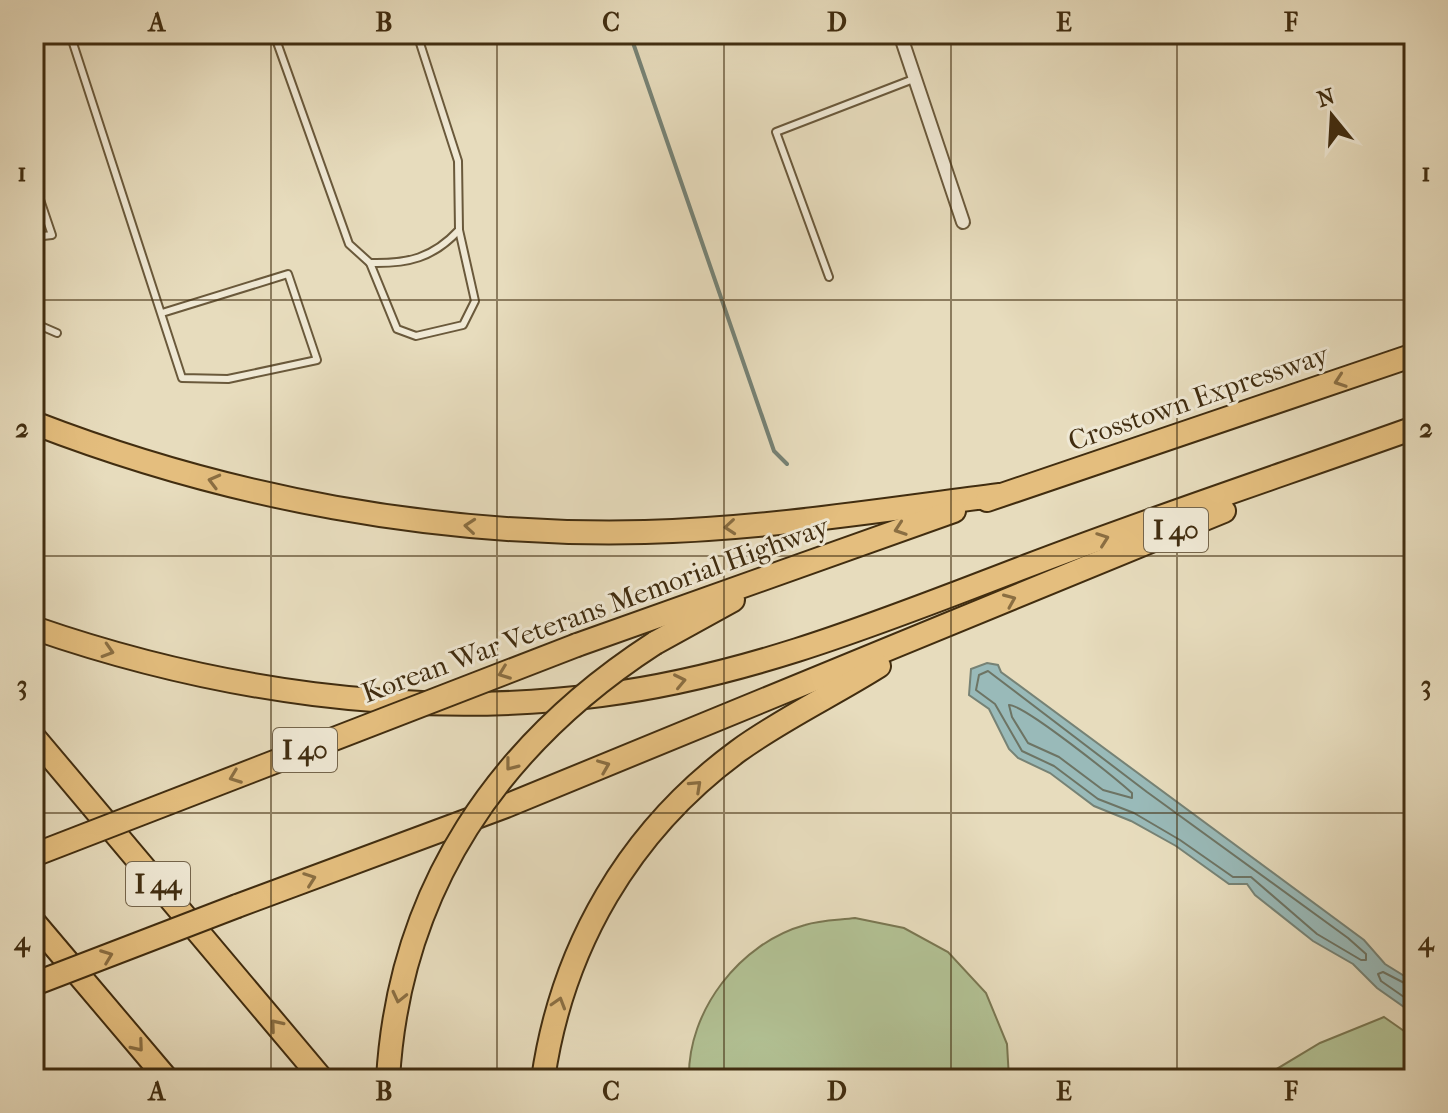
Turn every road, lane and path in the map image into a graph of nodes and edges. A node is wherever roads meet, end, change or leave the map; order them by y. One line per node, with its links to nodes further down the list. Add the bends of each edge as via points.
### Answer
1 (70, 34): 12 (lane)
2 (274, 34): 10 (lane, via 349,244)
3 (417, 34): 8 (lane, via 458,161)
4 (900, 34): 5 (street)
5 (916, 78): 7 (street); 11 (lane, via 776,132)
6 (34, 182): 9 (lane, via 52,235)
7 (963, 222)
8 (459, 230): 10 (lane, via 440,250 396,264); 10 (lane, via 475,301 463,325 416,336 397,329)
9 (34, 237)
10 (370, 263)
11 (829, 277)
12 (162, 313): 12 (lane, via 182,378 228,379 317,360 288,274)
13 (34, 323): 14 (lane)
14 (57, 333)
15 (1414, 355): 18 (highway, Crosstown Expressway / I 40, one-way to 18)
16 (34, 423): 18 (highway, one-way to 16, via 714,529 584,532 466,526 233,486)
17 (1414, 431): 20 (highway, one-way to 17, via 173,668 337,696 461,702 603,695 737,669 813,647 1045,559); 21 (highway, I 40, one-way to 17)
18 (1000, 495): 19 (highway, Korean War Veterans Memorial Highway / I 40, one-way to 19)
19 (797, 565): 23 (highway, Korean War Veterans Memorial Highway / I 40, one-way to 23, bridge); 28 (highway, one-way to 28, bridge, via 655,643 599,681 536,736 467,828 439,880 398,1000)
20 (34, 628)
21 (939, 630): 25 (highway, I 40, one-way to 21, bridge, via 506,806); 29 (highway, one-way to 21, via 557,1008 584,936 623,869 672,808 740,750)
22 (34, 737): 27 (highway, I 44, one-way to 22)
23 (34, 855)
24 (34, 922): 26 (highway, one-way to 26)
25 (34, 984)
26 (167, 1079)
27 (322, 1079)
28 (388, 1079)
29 (543, 1079)

